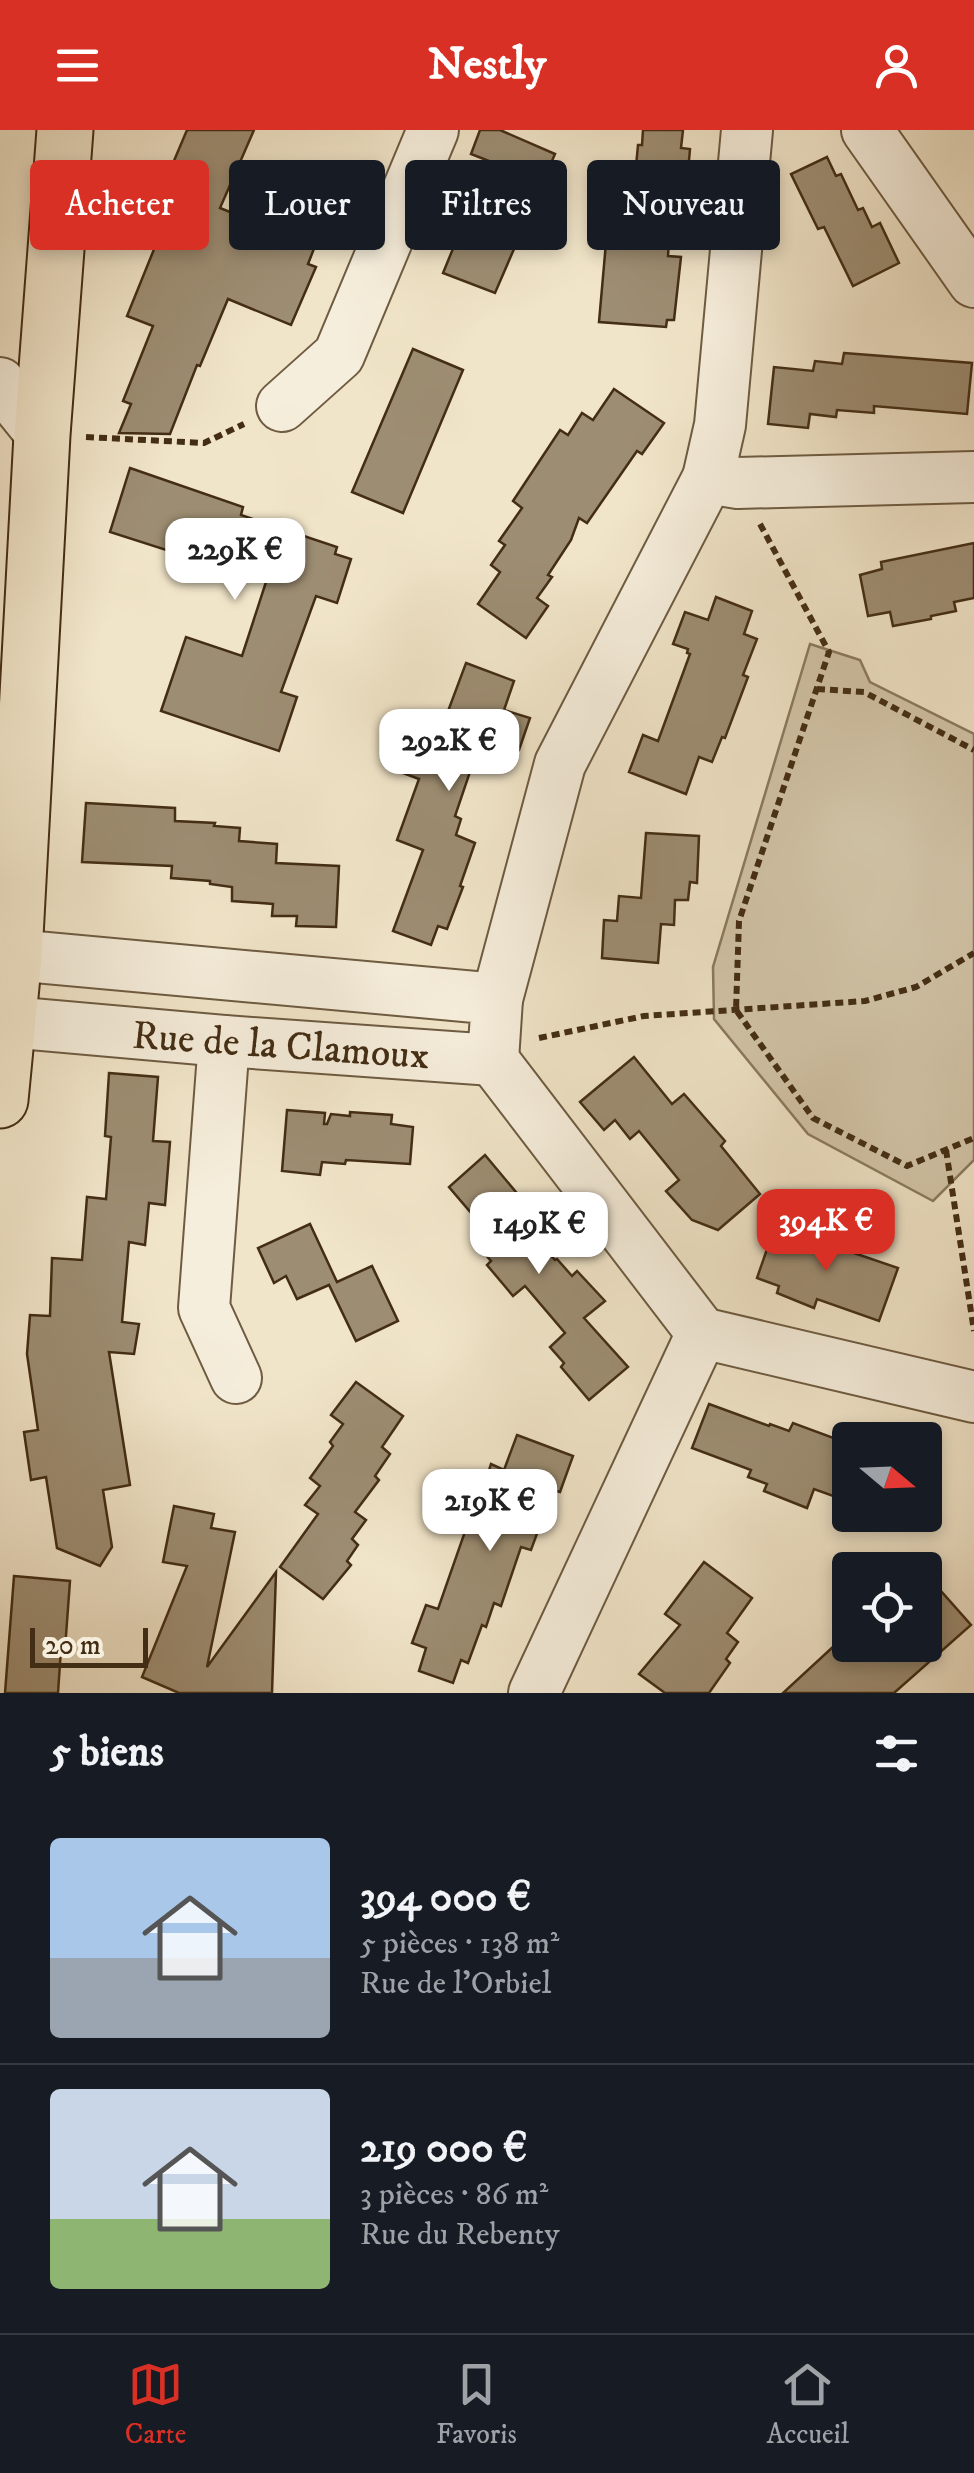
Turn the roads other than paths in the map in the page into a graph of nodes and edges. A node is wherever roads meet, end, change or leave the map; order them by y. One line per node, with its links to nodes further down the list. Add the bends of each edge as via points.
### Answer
1 (65, 130): 8 (main road)
2 (433, 130): 7 (street, via 339,355)
3 (747, 130): 10 (street, via 720,425)
4 (867, 130): 5 (street)
5 (974, 282)
6 (0, 383): 8 (street)
7 (282, 406)
8 (42, 435): 11 (main road)
9 (974, 476): 10 (street)
10 (723, 480): 13 (street, via 560,764)
11 (14, 955): 12 (main road); 13 (street, Rue de la Clamoux)
12 (9, 1022): 14 (street, Rue de la Clamoux); 15 (main road)
13 (495, 1036): 14 (street, Rue de la Clamoux); 16 (street)
14 (224, 1041): 17 (street, via 204,1308)
15 (0, 1100)
16 (702, 1333): 18 (street); 19 (street)
17 (236, 1378)
18 (974, 1396)
19 (534, 1693)

